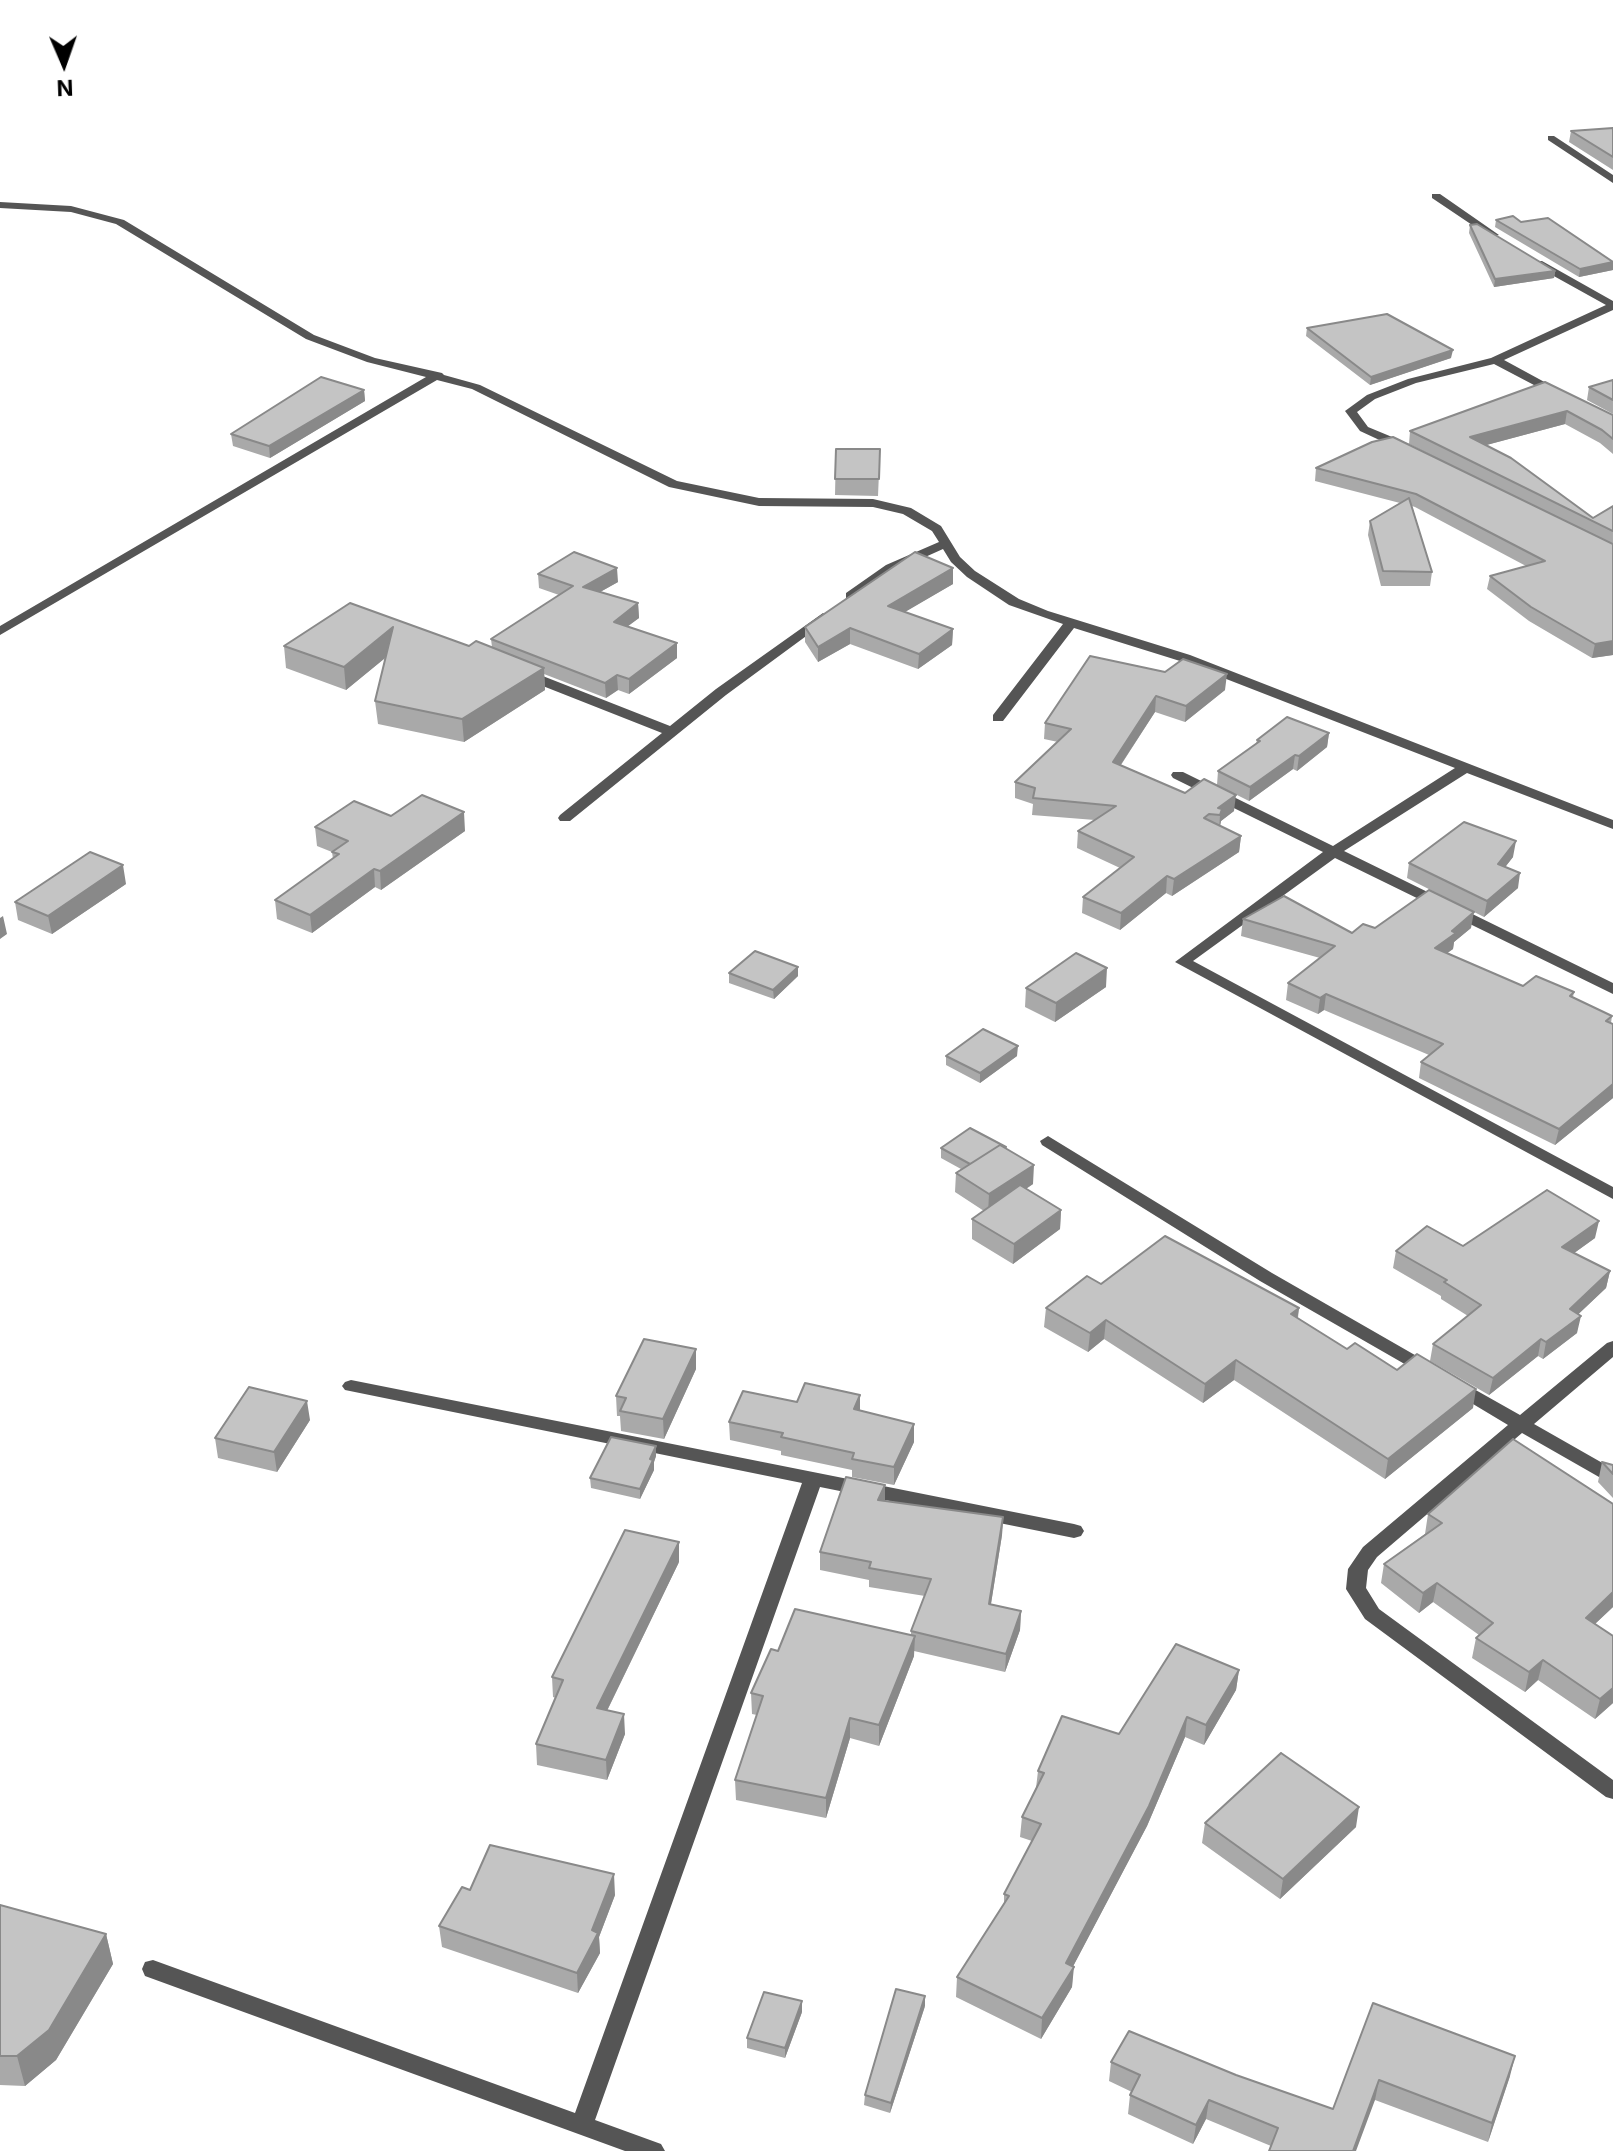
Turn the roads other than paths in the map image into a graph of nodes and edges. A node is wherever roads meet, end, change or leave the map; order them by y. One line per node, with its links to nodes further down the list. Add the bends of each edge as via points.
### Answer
1 (1551, 138): 2 (street)
2 (1613, 180)
3 (1436, 196): 5 (street)
4 (0, 205): 9 (street, via 71,209 120,222 310,337 371,360)
5 (1507, 244)
6 (1532, 259): 7 (street)
7 (1613, 305): 8 (street)
8 (1495, 360): 10 (street); 11 (street, via 1412,381 1351,411 1364,429)
9 (438, 375): 12 (street, via 495,395 673,484 759,502 890,506 930,523); 14 (street)
10 (1571, 400)
11 (1419, 454)
12 (945, 544): 13 (street, via 989,588); 17 (street, via 890,568)
13 (1072, 622): 16 (street); 18 (street, via 1185,658)
14 (0, 631)
15 (510, 668): 17 (street)
16 (998, 718)
17 (672, 732): 20 (street)
18 (1467, 767): 21 (street); 22 (street)
19 (1178, 775): 22 (street)
20 (565, 818)
21 (1613, 825)
22 (1333, 852): 23 (street); 25 (street, via 1183,962)
23 (1613, 989)
24 (1048, 1141): 28 (street, via 1266,1277)
25 (1613, 1194)
26 (1613, 1347): 28 (street)
27 (351, 1386): 30 (street)
28 (1521, 1424): 29 (street); 32 (street, via 1370,1552 1358,1569 1356,1589 1372,1614)
29 (1613, 1478)
30 (813, 1480): 31 (street); 34 (street)
31 (1074, 1531)
32 (1613, 1791)
33 (153, 1969): 34 (street)
34 (582, 2125): 35 (street)
35 (653, 2151)

